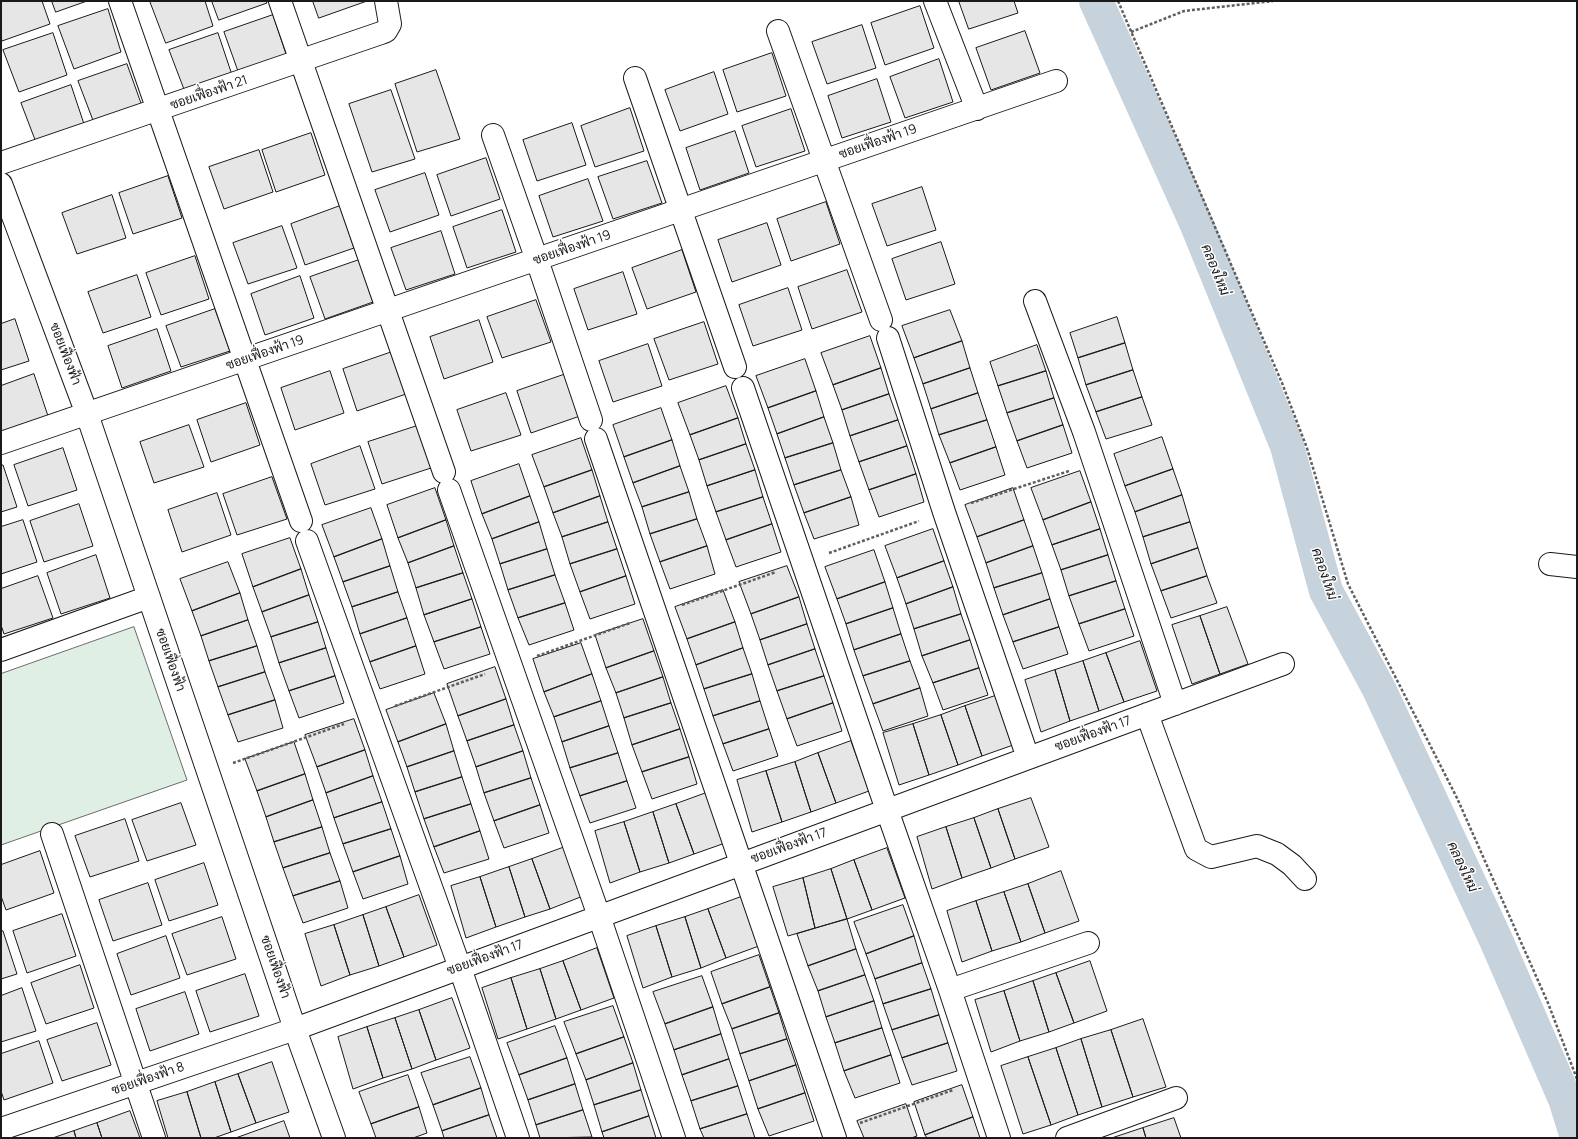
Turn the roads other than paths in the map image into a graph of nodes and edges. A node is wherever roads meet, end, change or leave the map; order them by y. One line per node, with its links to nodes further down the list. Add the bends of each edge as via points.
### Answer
1 (120, 1): 10 (street)
2 (280, 1): 6 (street)
3 (386, 1): 6 (street, ซอยเฟื่องฟ้า 21, via 390,24 386,31)
4 (935, 1): 9 (street)
5 (778, 31): 12 (street)
6 (301, 61): 10 (street, ซอยเฟื่องฟ้า 21); 18 (street)
7 (635, 78): 15 (street)
8 (1056, 81): 9 (street, ซอยเฟื่องฟ้า 19)
9 (977, 109): 12 (street, ซอยเฟื่องฟ้า 19)
10 (158, 110): 13 (street, ซอยเฟื่องฟ้า 21); 19 (street)
11 (492, 135): 16 (street)
12 (825, 160): 15 (street, ซอยเฟื่องฟ้า 19); 31 (street)
13 (1, 163)
14 (1, 184): 22 (street, ซอยเฟื่องฟ้า)
15 (680, 210): 16 (street, ซอยเฟื่องฟ้า 19); 20 (street)
16 (537, 260): 18 (street, ซอยเฟื่องฟ้า 19); 34 (street)
17 (1035, 301): 29 (street, via 1084,432)
18 (388, 311): 19 (street, ซอยเฟื่องฟ้า 19); 36 (street)
19 (245, 360): 22 (street, ซอยเฟื่องฟ้า 19); 38 (street)
20 (735, 367)
21 (744, 388): 32 (street)
22 (87, 414): 23 (street, ซอยเฟื่องฟ้า 19); 26 (street, ซอยเฟื่องฟ้า)
23 (1, 443)
24 (1550, 564): 25 (street)
25 (1577, 567)
26 (149, 597): 27 (street); 40 (street, ซอยเฟื่องฟ้า)
27 (1, 650)
28 (1283, 664): 29 (street, ซอยเฟื่องฟ้า 17)
29 (1175, 704): 30 (street, ซอยเฟื่องฟ้า 17)
30 (1147, 714): 31 (street, ซอยเฟื่องฟ้า 17); 35 (street, via 1196,849 1211,857 1257,846 1277,854 1292,864)
31 (1028, 758): 32 (street, ซอยเฟื่องฟ้า 17)
32 (887, 810): 34 (street, ซอยเฟื่องฟ้า 17); 39 (street)
33 (52, 834): 41 (street)
34 (740, 864): 36 (street, ซอยเฟื่องฟ้า 17); 44 (street)
35 (1305, 879)
36 (598, 916): 38 (street, ซอยเฟื่องฟ้า 17); 48 (street)
37 (1088, 943): 39 (street)
38 (460, 968): 40 (street, ซอยเฟื่องฟ้า 17); 47 (street)
39 (950, 990): 49 (street)
40 (296, 1029): 41 (street, ซอยเฟื่องฟ้า 8); 46 (street, ซอยเฟื่องฟ้า)
41 (136, 1083): 43 (street, ซอยเฟื่องฟ้า 8); 45 (street)
42 (1176, 1098): 50 (street)
43 (1, 1129)
44 (834, 1135)
45 (154, 1138)
46 (334, 1138)
47 (518, 1138)
48 (674, 1138)
49 (999, 1138)
50 (1067, 1138)

